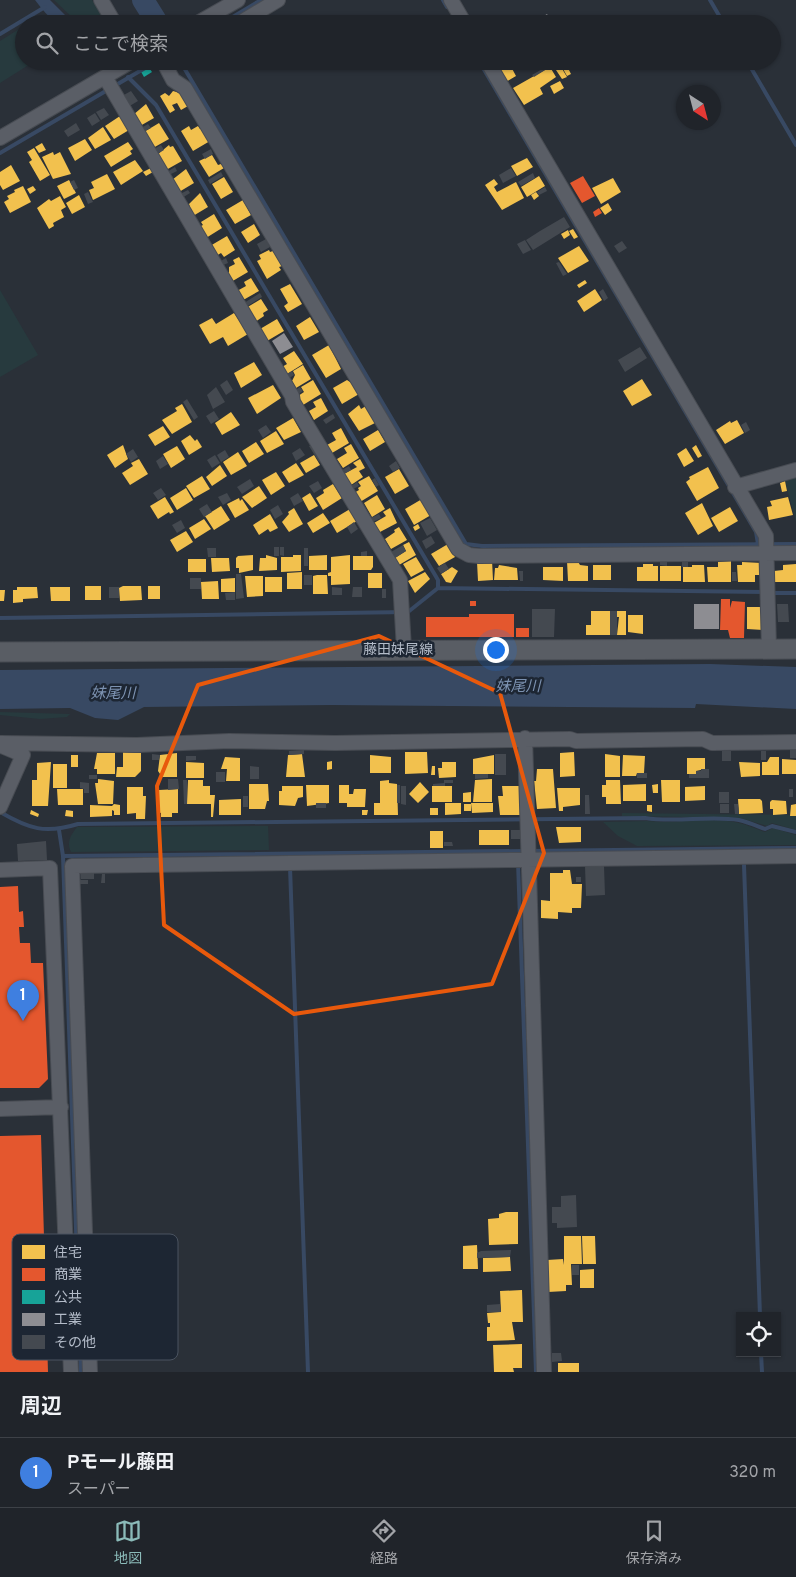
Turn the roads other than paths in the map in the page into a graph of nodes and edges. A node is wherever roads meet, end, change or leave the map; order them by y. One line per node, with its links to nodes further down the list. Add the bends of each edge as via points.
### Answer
1 (101, 0): 5 (street)
2 (238, 0): 6 (street)
3 (278, 0): 7 (street)
4 (451, 0): 8 (street)
5 (110, 15)
6 (212, 15)
7 (253, 15)
8 (460, 15)
9 (123, 70): 12 (street)
10 (171, 70): 16 (street, via 173,80 185,88 458,549 479,556)
11 (492, 70): 15 (street)
12 (109, 84): 13 (street); 18 (street, via 400,580)
13 (0, 138)
14 (796, 470): 15 (street)
15 (735, 487): 16 (street)
16 (767, 547): 17 (street); 19 (street)
17 (796, 554)
18 (404, 649): 19 (main road, 藤田妹尾線); 21 (main road, 藤田妹尾線)
19 (768, 649): 20 (main road, 藤田妹尾線)
20 (796, 649)
21 (0, 652)
22 (525, 738): 23 (street, via 335,744); 24 (street, via 570,739 576,742 703,739 712,743); 29 (street, via 527,821)
23 (44, 742): 25 (street); 26 (street)
24 (796, 742)
25 (1, 743): 26 (street)
26 (23, 755): 27 (street)
27 (1, 805)
28 (796, 856): 29 (street)
29 (524, 857): 30 (street, via 99,864); 36 (street)
30 (62, 868): 31 (street); 32 (street); 35 (street)
31 (0, 870)
32 (61, 1107): 33 (street); 34 (street)
33 (0, 1109)
34 (66, 1234)
35 (82, 1234)
36 (544, 1372)

